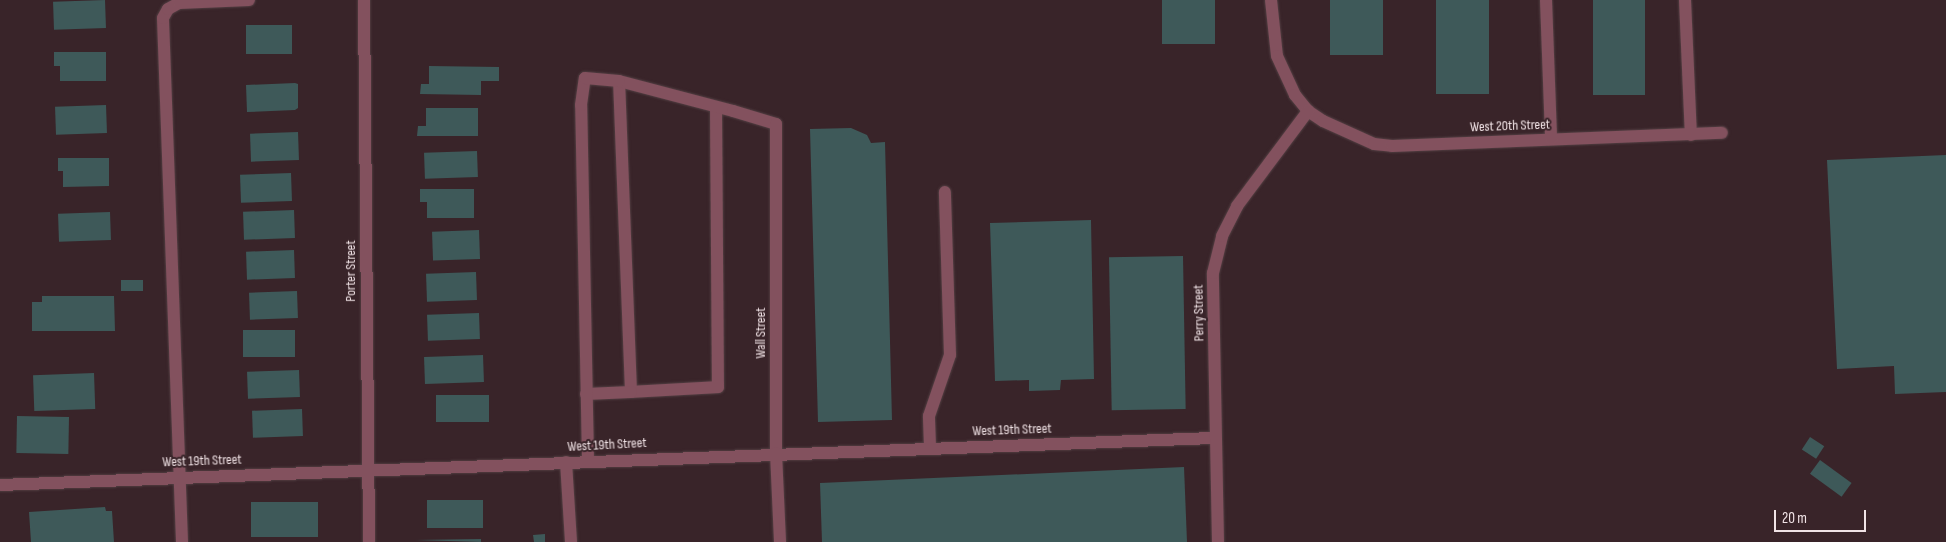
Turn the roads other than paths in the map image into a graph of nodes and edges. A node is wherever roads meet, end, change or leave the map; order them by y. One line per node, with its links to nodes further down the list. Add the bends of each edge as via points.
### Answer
1 (249, 0): 21 (street, via 180,3 168,9 163,18)
2 (364, 0): 20 (street, Porter Street)
3 (1271, 0): 8 (street, via 1277,56 1284,78)
4 (1546, 0): 11 (street)
5 (1686, 0): 10 (street)
6 (619, 81): 7 (street); 13 (street); 14 (street, via 585,78 581,105)
7 (716, 107): 13 (street, via 718,388); 17 (street, Wall Street, via 776,124)
8 (1308, 111): 11 (street, West 20th Street, via 1341,132 1374,144 1392,146); 15 (street, Perry Street, via 1238,206 1222,236 1214,273)
9 (1722, 133): 10 (street, West 20th Street)
10 (1691, 134): 11 (street, West 20th Street)
11 (1551, 139)
12 (945, 192): 16 (street, via 950,355 929,416)
13 (630, 392): 14 (street)
14 (586, 394): 18 (street)
15 (1216, 438): 16 (street, West 19th Street); 27 (street, Perry Street)
16 (930, 447): 17 (street, West 19th Street)
17 (776, 453): 18 (street, West 19th Street); 26 (street, Wall Street)
18 (588, 460): 19 (street, West 19th Street)
19 (566, 462): 20 (street, West 19th Street); 25 (street)
20 (367, 469): 21 (street, West 19th Street); 24 (street, Porter Street)
21 (181, 477): 22 (street, West 19th Street); 23 (street)
22 (0, 484)
23 (182, 542)
24 (369, 542)
25 (571, 542)
26 (780, 542)
27 (1218, 542)

